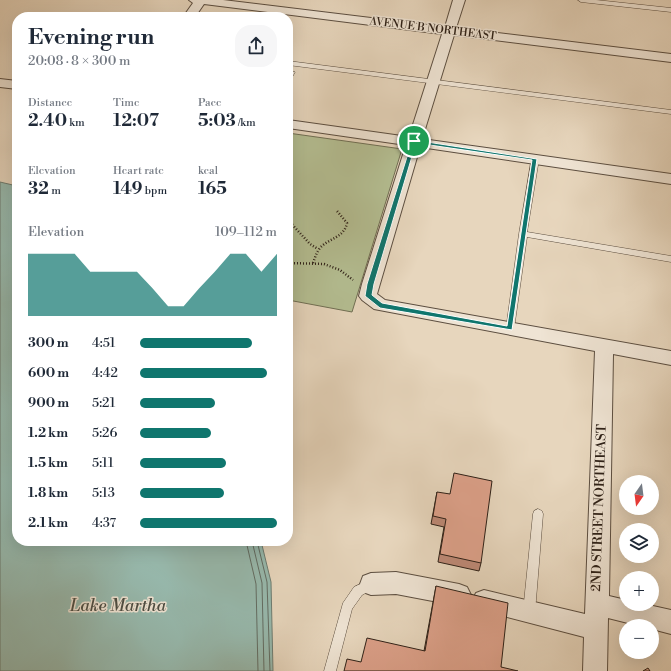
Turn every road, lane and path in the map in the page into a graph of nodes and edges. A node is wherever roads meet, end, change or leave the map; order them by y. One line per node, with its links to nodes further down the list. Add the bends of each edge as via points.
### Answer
1 (199, 0): 5 (street); 6 (street, AVENUE B NORTHEAST)
2 (459, 0): 6 (street)
3 (580, 0): 4 (lane)
4 (671, 10)
5 (192, 12)
6 (450, 30): 7 (street, AVENUE B NORTHEAST); 9 (street)
7 (671, 58)
8 (293, 64): 9 (lane)
9 (434, 81): 12 (lane); 14 (street)
10 (0, 83): 11 (street)
11 (12, 85)
12 (671, 112)
13 (293, 125): 14 (street)
14 (414, 141): 15 (street); 24 (street)
15 (535, 159): 16 (street); 19 (lane)
16 (671, 179)
17 (337, 211): 20 (path, via 347,223 346,229)
18 (293, 225): 20 (path)
19 (523, 234): 21 (lane); 25 (lane)
20 (318, 249): 22 (path)
21 (671, 259)
22 (313, 263): 23 (path); 24 (path, via 336,267)
23 (293, 264)
24 (369, 291): 25 (street, via 368,296 380,305)
25 (510, 329): 26 (street)
26 (604, 346): 27 (street); 30 (street, 2ND STREET NORTHEAST)
27 (671, 358)
28 (538, 514): 31 (lane)
29 (371, 584): 31 (street, via 396,583 453,593); 34 (lane, via 358,591 347,607)
30 (596, 604): 32 (street); 33 (street, 2ND STREET NORTHEAST)
31 (529, 612): 33 (street)
32 (671, 622)
33 (596, 628): 35 (street, 2ND STREET NORTHEAST)
34 (330, 671)
35 (595, 671)

